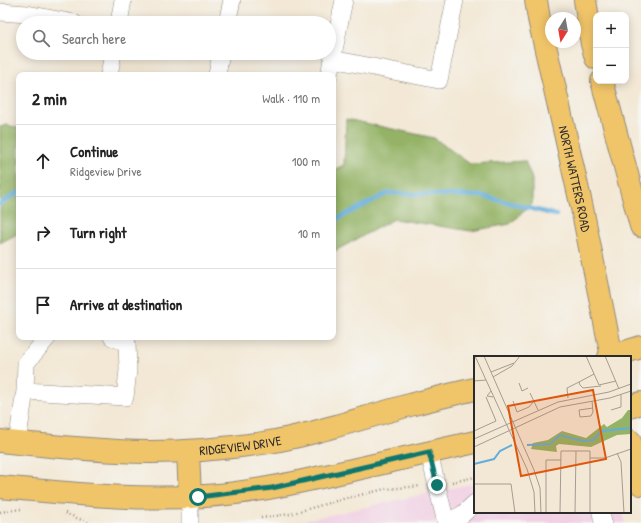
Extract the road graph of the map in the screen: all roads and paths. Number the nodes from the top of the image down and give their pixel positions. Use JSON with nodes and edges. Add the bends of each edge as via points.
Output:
{"nodes":[{"id":1,"x":123,"y":0,"type":"edge"},
{"id":2,"x":232,"y":0,"type":"edge"},
{"id":3,"x":344,"y":0,"type":"edge"},
{"id":4,"x":455,"y":0,"type":"edge"},
{"id":5,"x":536,"y":0,"type":"edge"},
{"id":6,"x":585,"y":0,"type":"edge"},
{"id":7,"x":0,"y":12,"type":"edge"},
{"id":8,"x":37,"y":16,"type":"edge"},
{"id":9,"x":120,"y":16,"type":"edge"},
{"id":10,"x":229,"y":16,"type":"edge"},
{"id":11,"x":336,"y":41,"type":"edge"},
{"id":12,"x":593,"y":48,"type":"edge"},
{"id":13,"x":112,"y":60,"type":"edge"},
{"id":14,"x":220,"y":60,"type":"edge"},
{"id":15,"x":331,"y":67,"type":"edge"},
{"id":16,"x":110,"y":72,"type":"edge"},
{"id":17,"x":218,"y":72,"type":"edge"},
{"id":18,"x":603,"y":84,"type":"edge"},
{"id":19,"x":641,"y":226,"type":"edge"},
{"id":20,"x":45,"y":340,"type":"edge"},
{"id":21,"x":120,"y":340,"type":"edge"},
{"id":22,"x":641,"y":347,"type":"edge"},
{"id":23,"x":611,"y":356,"type":"edge"},
{"id":24,"x":614,"y":356,"type":"edge"},
{"id":25,"x":474,"y":389,"type":"edge"},
{"id":26,"x":26,"y":391,"type":"junction"},
{"id":27,"x":641,"y":404,"type":"edge"},
{"id":28,"x":631,"y":407,"type":"edge"},
{"id":29,"x":8,"y":442,"type":"edge"},
{"id":30,"x":474,"y":442,"type":"edge"},
{"id":31,"x":631,"y":445,"type":"edge"},
{"id":32,"x":188,"y":451,"type":"junction"},
{"id":33,"x":429,"y":452,"type":"junction"},
{"id":34,"x":474,"y":477,"type":"edge"},
{"id":35,"x":641,"y":484,"type":"edge"},
{"id":36,"x":437,"y":485,"type":"junction"},
{"id":37,"x":0,"y":487,"type":"edge"},
{"id":38,"x":190,"y":497,"type":"junction"},
{"id":39,"x":474,"y":504,"type":"edge"},
{"id":40,"x":24,"y":509,"type":"dead end"},
{"id":41,"x":0,"y":512,"type":"edge"},
{"id":42,"x":63,"y":512,"type":"dead end"},
{"id":43,"x":601,"y":513,"type":"edge"},
{"id":44,"x":261,"y":518,"type":"dead end"},
{"id":45,"x":89,"y":523,"type":"edge"},
{"id":46,"x":190,"y":523,"type":"edge"},
{"id":47,"x":446,"y":523,"type":"edge"},
{"id":48,"x":603,"y":523,"type":"edge"}],
"edges":[{"from":1,"to":9,"type":"street"},
{"from":2,"to":10,"type":"street"},
{"from":3,"to":11,"type":"street"},
{"from":4,"to":15,"type":"street","via":[[439,80]]},
{"from":5,"to":23,"type":"main road","name":"NORTH WATTERS ROAD","via":[[582,208]]},
{"from":6,"to":12,"type":"main road"},
{"from":7,"to":8,"type":"street"},
{"from":13,"to":16,"type":"street"},
{"from":14,"to":17,"type":"street"},
{"from":18,"to":19,"type":"main road"},
{"from":20,"to":26,"type":"street","via":[[26,363]]},
{"from":21,"to":26,"type":"street","via":[[127,343],[125,397]]},
{"from":22,"to":24,"type":"main road"},
{"from":25,"to":32,"type":"main road","name":"RIDGEVIEW DRIVE","via":[[292,437]]},
{"from":26,"to":29,"type":"street"},
{"from":27,"to":28,"type":"main road"},
{"from":29,"to":32,"type":"main road","name":"RIDGEVIEW DRIVE","via":[[120,451]]},
{"from":30,"to":33,"type":"main road"},
{"from":31,"to":35,"type":"main road"},
{"from":32,"to":38,"type":"main road"},
{"from":33,"to":36,"type":"street"},
{"from":33,"to":38,"type":"main road","via":[[272,488]]},
{"from":34,"to":36,"type":"path"},
{"from":36,"to":44,"type":"path","via":[[385,489],[290,514]]},
{"from":36,"to":47,"type":"street"},
{"from":37,"to":38,"type":"main road","via":[[119,497]]},
{"from":38,"to":46,"type":"street"},
{"from":39,"to":47,"type":"street","via":[[463,514]]},
{"from":40,"to":41,"type":"path"},
{"from":42,"to":45,"type":"path"},
{"from":43,"to":48,"type":"street"}]}
